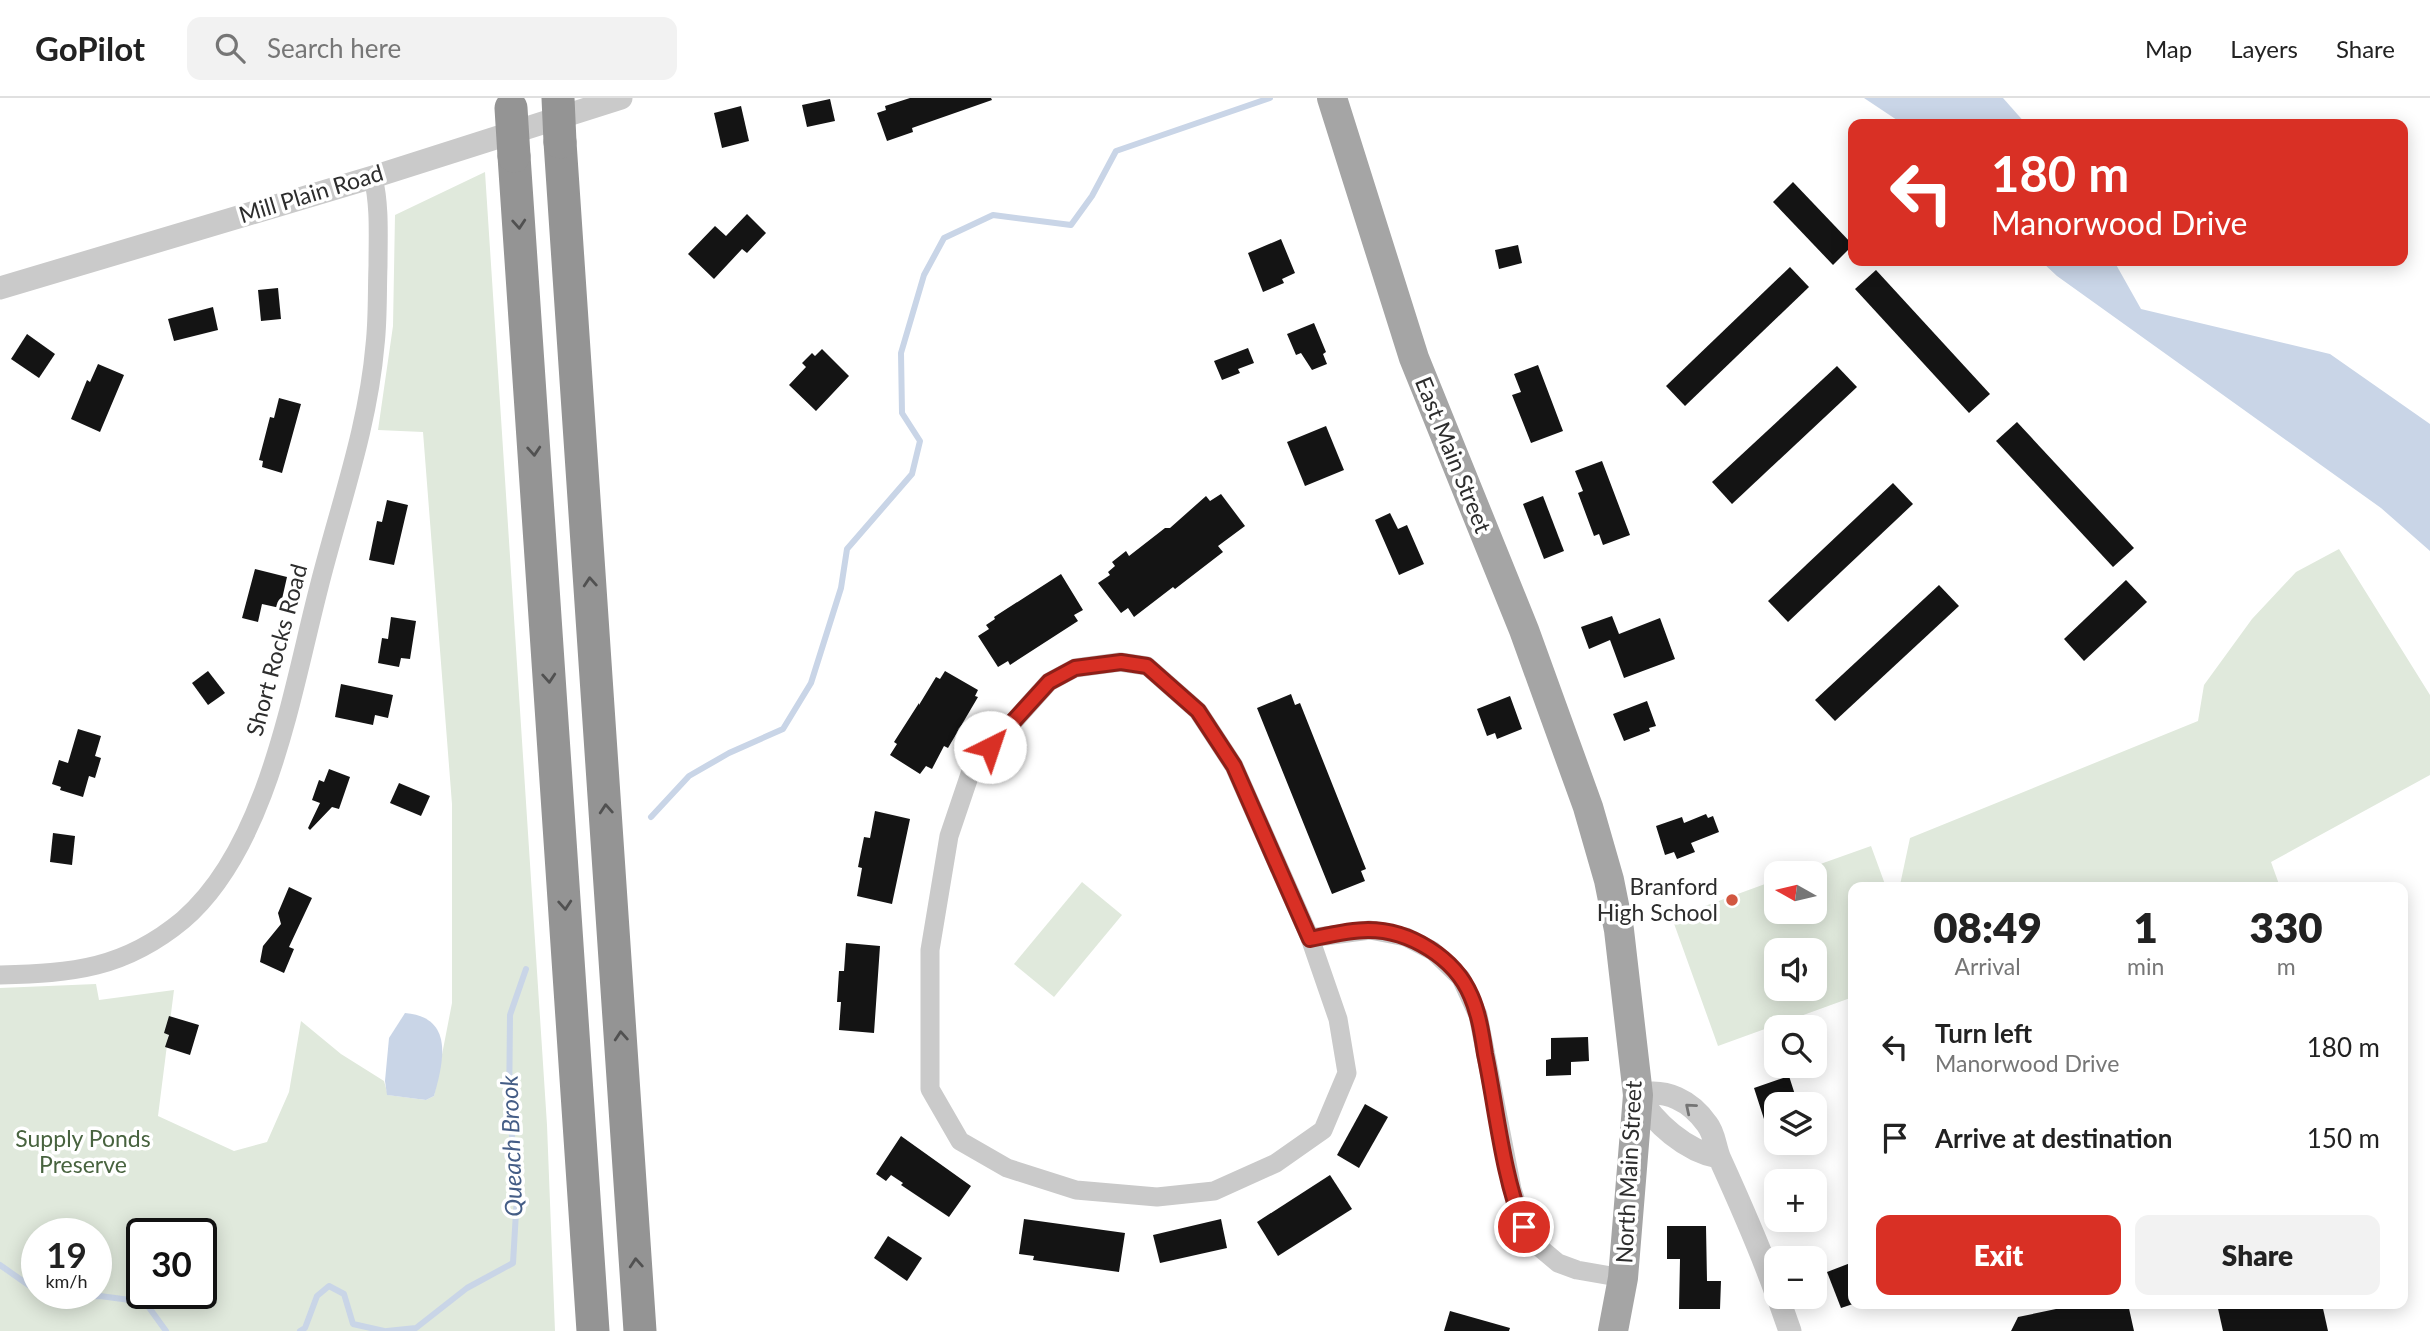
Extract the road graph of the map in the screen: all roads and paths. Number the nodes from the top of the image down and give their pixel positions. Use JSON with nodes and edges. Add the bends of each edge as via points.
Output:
{"nodes":[{"id":1,"x":558,"y":98,"type":"edge"},
{"id":2,"x":621,"y":98,"type":"edge"},
{"id":3,"x":1332,"y":98,"type":"edge"},
{"id":4,"x":511,"y":103,"type":"edge"},
{"id":5,"x":373,"y":177,"type":"junction"},
{"id":6,"x":0,"y":288,"type":"edge"},
{"id":7,"x":1588,"y":807,"type":"joint"},
{"id":8,"x":1310,"y":939,"type":"junction"},
{"id":9,"x":0,"y":975,"type":"edge"},
{"id":10,"x":1638,"y":1095,"type":"junction"},
{"id":11,"x":1718,"y":1157,"type":"junction"},
{"id":12,"x":1764,"y":1265,"type":"edge"},
{"id":13,"x":1623,"y":1278,"type":"junction"},
{"id":14,"x":1782,"y":1309,"type":"edge"},
{"id":15,"x":593,"y":1331,"type":"edge"},
{"id":16,"x":640,"y":1331,"type":"edge"},
{"id":17,"x":1612,"y":1331,"type":"edge"},
{"id":18,"x":1790,"y":1331,"type":"edge"}],
"edges":[{"from":16,"to":1,"type":"highway","one_way":true,"bridge":true},
{"from":2,"to":5,"type":"street","name":"Mill Plain Road"},
{"from":3,"to":7,"type":"main road","name":"East Main Street","via":[[1414,358],[1524,630]]},
{"from":4,"to":15,"type":"highway","one_way":true,"bridge":true},
{"from":5,"to":6,"type":"street","name":"Mill Plain Road"},
{"from":5,"to":9,"type":"street","name":"Short Rocks Road","via":[[378,200],[377,309],[365,414],[287,715],[249,825],[217,882],[197,905],[140,947],[118,959],[73,972]]},
{"from":7,"to":10,"type":"main road","name":"North Main Street","via":[[1619,930]]},
{"from":8,"to":8,"type":"street","via":[[1234,766],[1198,711],[1147,666],[1121,662],[1075,668],[1049,682],[972,768],[949,836],[930,950],[930,1089],[960,1140],[1007,1168],[1076,1190],[1157,1197],[1214,1191],[1276,1163],[1323,1130],[1347,1073],[1338,1019]]},
{"from":8,"to":13,"type":"street","via":[[1353,931],[1387,932],[1433,951],[1461,978],[1478,1015],[1512,1189],[1524,1227],[1544,1255],[1558,1263]]},
{"from":10,"to":11,"type":"street","via":[[1655,1120],[1693,1148]]},
{"from":11,"to":10,"type":"street","one_way":true,"via":[[1708,1124],[1689,1106],[1672,1095]]},
{"from":10,"to":13,"type":"main road","name":"North Main Street"},
{"from":11,"to":12,"type":"street"},
{"from":13,"to":17,"type":"main road","name":"North Main Street"},
{"from":14,"to":18,"type":"street"}]}
